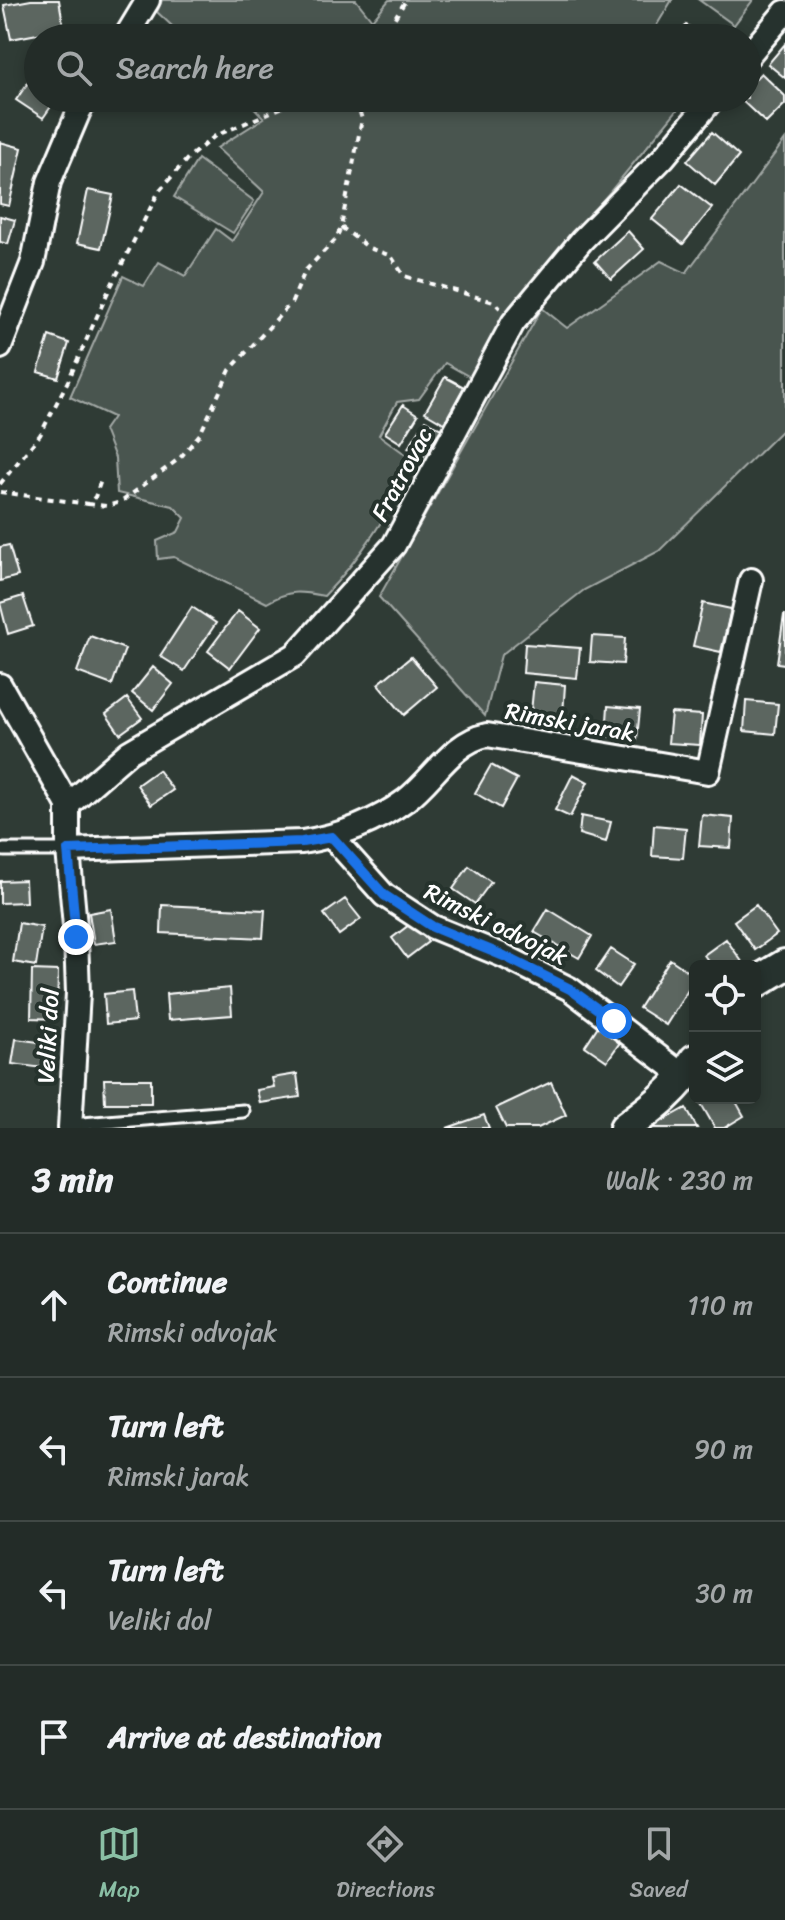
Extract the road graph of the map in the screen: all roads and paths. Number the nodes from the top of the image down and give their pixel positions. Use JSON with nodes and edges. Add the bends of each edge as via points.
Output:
{"nodes":[{"id":1,"x":148,"y":0,"type":"edge"},
{"id":2,"x":406,"y":0,"type":"edge"},
{"id":3,"x":785,"y":12,"type":"edge"},
{"id":4,"x":133,"y":24,"type":"edge"},
{"id":5,"x":391,"y":24,"type":"edge"},
{"id":6,"x":761,"y":40,"type":"edge"},
{"id":7,"x":79,"y":112,"type":"edge"},
{"id":8,"x":271,"y":112,"type":"edge"},
{"id":9,"x":360,"y":112,"type":"edge"},
{"id":10,"x":701,"y":112,"type":"edge"},
{"id":11,"x":341,"y":227,"type":"junction"},
{"id":12,"x":513,"y":323,"type":"junction"},
{"id":13,"x":0,"y":347,"type":"edge"},
{"id":14,"x":101,"y":480,"type":"dead end"},
{"id":15,"x":0,"y":484,"type":"edge"},
{"id":16,"x":0,"y":492,"type":"edge"},
{"id":17,"x":88,"y":504,"type":"junction"},
{"id":18,"x":751,"y":580,"type":"dead end"},
{"id":19,"x":0,"y":685,"type":"edge"},
{"id":20,"x":68,"y":805,"type":"junction"},
{"id":21,"x":332,"y":837,"type":"junction"},
{"id":22,"x":4,"y":850,"type":"dead end"},
{"id":23,"x":68,"y":850,"type":"junction"},
{"id":24,"x":785,"y":965,"type":"edge"},
{"id":25,"x":761,"y":979,"type":"edge"},
{"id":26,"x":689,"y":1067,"type":"edge"},
{"id":27,"x":689,"y":1069,"type":"edge"},
{"id":28,"x":243,"y":1111,"type":"dead end"},
{"id":29,"x":70,"y":1126,"type":"edge"},
{"id":30,"x":625,"y":1128,"type":"edge"}],
"edges":[{"from":1,"to":4,"type":"street"},
{"from":2,"to":5,"type":"path"},
{"from":3,"to":6,"type":"street"},
{"from":7,"to":13,"type":"street","via":[[49,182],[33,262]]},
{"from":8,"to":15,"type":"path","via":[[215,136],[159,191],[40,435]]},
{"from":9,"to":11,"type":"path"},
{"from":10,"to":12,"type":"street","name":"Fratrovac"},
{"from":11,"to":12,"type":"path","via":[[369,248],[391,256],[404,276],[494,302]]},
{"from":11,"to":17,"type":"path","via":[[305,271],[292,302],[230,370],[200,434],[180,458],[121,502]]},
{"from":12,"to":20,"type":"street","name":"Fratrovac","via":[[394,545],[295,655],[129,752]]},
{"from":14,"to":17,"type":"path"},
{"from":16,"to":17,"type":"path"},
{"from":18,"to":21,"type":"street","name":"Rimski jarak","via":[[708,772],[487,735],[471,738],[406,800]]},
{"from":19,"to":20,"type":"street","name":"Veliki dol"},
{"from":20,"to":23,"type":"street","name":"Veliki dol"},
{"from":21,"to":23,"type":"street","name":"Rimski jarak"},
{"from":21,"to":26,"type":"street","name":"Rimski odvojak","via":[[384,895],[433,927],[570,989]]},
{"from":22,"to":23,"type":"lane"},
{"from":23,"to":29,"type":"street","name":"Veliki dol","via":[[78,993]]},
{"from":24,"to":25,"type":"street"},
{"from":27,"to":30,"type":"street","via":[[658,1104]]},
{"from":28,"to":29,"type":"lane"}]}
